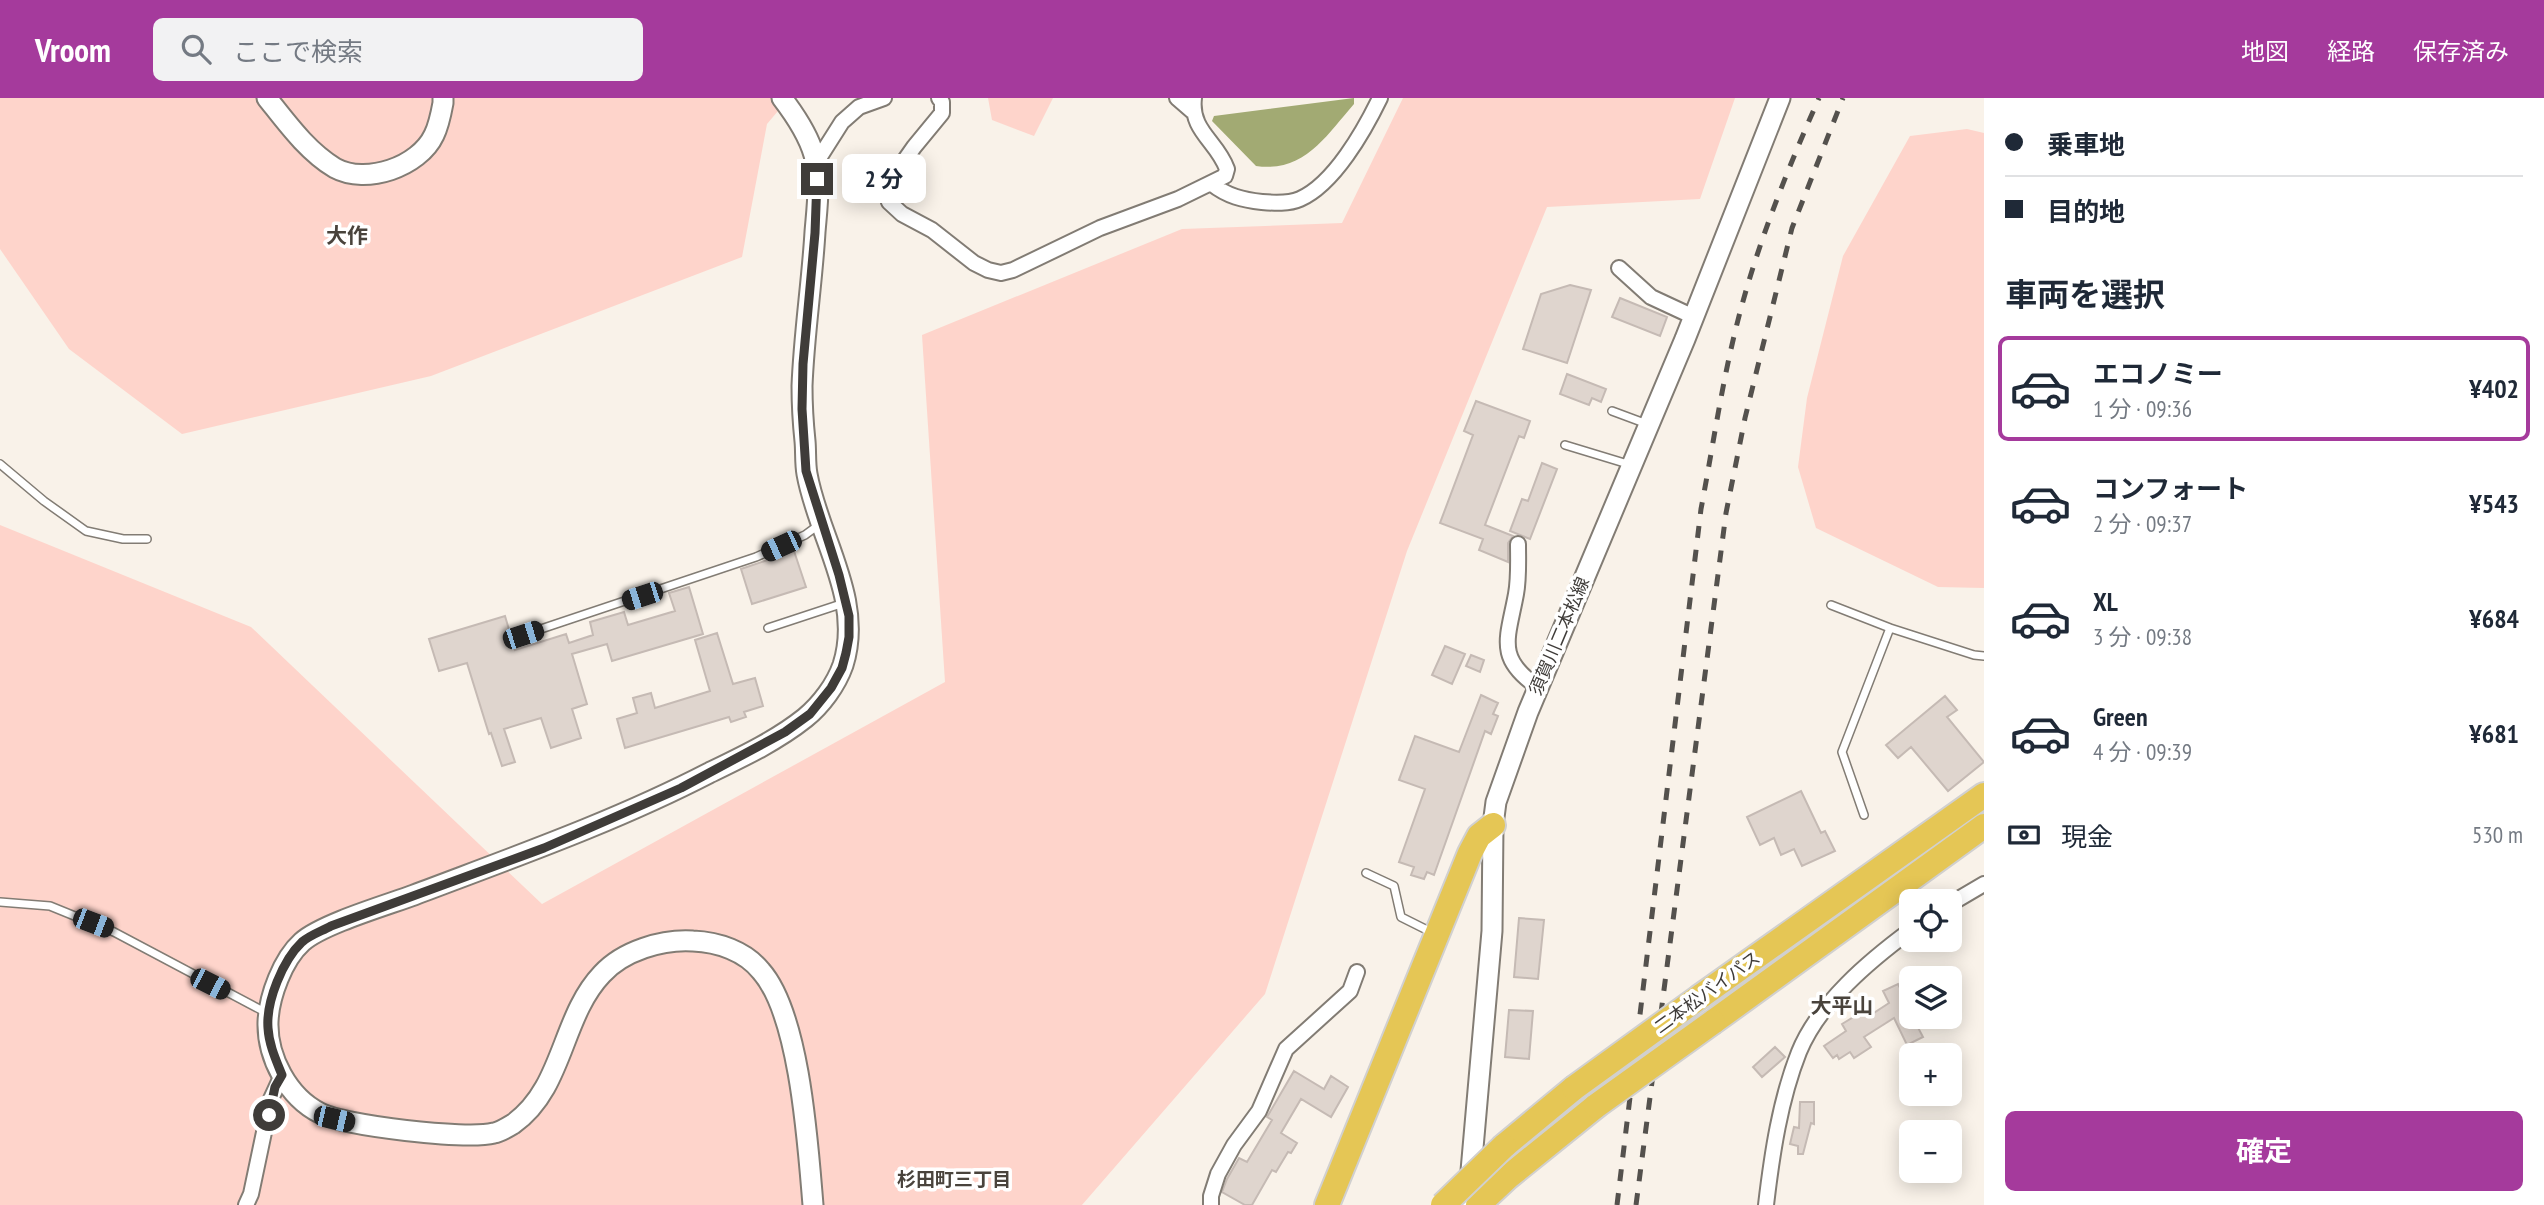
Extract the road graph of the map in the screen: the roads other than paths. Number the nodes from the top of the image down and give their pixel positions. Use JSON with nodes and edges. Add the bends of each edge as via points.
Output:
{"nodes":[{"id":1,"x":267,"y":98,"type":"edge"},
{"id":2,"x":443,"y":98,"type":"edge"},
{"id":3,"x":782,"y":98,"type":"edge"},
{"id":4,"x":884,"y":98,"type":"edge"},
{"id":5,"x":939,"y":98,"type":"edge"},
{"id":6,"x":1177,"y":98,"type":"edge"},
{"id":7,"x":1380,"y":98,"type":"edge"},
{"id":8,"x":1780,"y":98,"type":"edge"},
{"id":9,"x":1193,"y":104,"type":"edge"},
{"id":10,"x":816,"y":163,"type":"junction"},
{"id":11,"x":1212,"y":184,"type":"junction"},
{"id":12,"x":1619,"y":268,"type":"dead end"},
{"id":13,"x":1694,"y":317,"type":"junction"},
{"id":14,"x":1612,"y":411,"type":"dead end"},
{"id":15,"x":1648,"y":424,"type":"junction"},
{"id":16,"x":1565,"y":445,"type":"dead end"},
{"id":17,"x":0,"y":464,"type":"edge"},
{"id":18,"x":1631,"y":465,"type":"junction"},
{"id":19,"x":822,"y":523,"type":"junction"},
{"id":20,"x":147,"y":539,"type":"dead end"},
{"id":21,"x":1518,"y":544,"type":"dead end"},
{"id":22,"x":845,"y":603,"type":"junction"},
{"id":23,"x":1831,"y":605,"type":"dead end"},
{"id":24,"x":768,"y":628,"type":"dead end"},
{"id":25,"x":1889,"y":628,"type":"junction"},
{"id":26,"x":523,"y":635,"type":"dead end"},
{"id":27,"x":1984,"y":656,"type":"edge"},
{"id":28,"x":1538,"y":687,"type":"junction"},
{"id":29,"x":1984,"y":795,"type":"edge"},
{"id":30,"x":1864,"y":815,"type":"dead end"},
{"id":31,"x":1493,"y":825,"type":"junction"},
{"id":32,"x":1984,"y":826,"type":"edge"},
{"id":33,"x":1366,"y":873,"type":"dead end"},
{"id":34,"x":1984,"y":884,"type":"edge"},
{"id":35,"x":1962,"y":897,"type":"edge"},
{"id":36,"x":0,"y":902,"type":"edge"},
{"id":37,"x":1436,"y":935,"type":"junction"},
{"id":38,"x":1899,"y":940,"type":"edge"},
{"id":39,"x":1357,"y":972,"type":"dead end"},
{"id":40,"x":269,"y":1014,"type":"junction"},
{"id":41,"x":282,"y":1075,"type":"junction"},
{"id":42,"x":246,"y":1205,"type":"edge"},
{"id":43,"x":813,"y":1205,"type":"edge"},
{"id":44,"x":1211,"y":1205,"type":"edge"},
{"id":45,"x":1327,"y":1205,"type":"edge"},
{"id":46,"x":1443,"y":1205,"type":"edge"},
{"id":47,"x":1468,"y":1205,"type":"edge"},
{"id":48,"x":1478,"y":1205,"type":"edge"},
{"id":49,"x":1766,"y":1205,"type":"edge"}],
"edges":[{"from":1,"to":2,"type":"street","via":[[300,140],[334,167],[352,174],[372,174],[418,154],[433,137]]},
{"from":3,"to":10,"type":"street","via":[[805,132]]},
{"from":4,"to":10,"type":"street","via":[[859,107],[842,122]]},
{"from":5,"to":11,"type":"street","via":[[942,113],[888,184],[886,193],[902,214],[988,270],[1013,270],[1100,228]]},
{"from":6,"to":9,"type":"street"},
{"from":7,"to":11,"type":"street","via":[[1333,173],[1298,200],[1247,200],[1223,193]]},
{"from":8,"to":13,"type":"street","name":"須賀川二本松線"},
{"from":9,"to":11,"type":"street","via":[[1198,126],[1227,169],[1225,176]]},
{"from":10,"to":19,"type":"street","via":[[818,195],[802,409],[806,471]]},
{"from":12,"to":13,"type":"street","via":[[1651,297]]},
{"from":13,"to":15,"type":"street","name":"須賀川二本松線"},
{"from":14,"to":15,"type":"lane"},
{"from":15,"to":18,"type":"street","name":"須賀川二本松線"},
{"from":16,"to":18,"type":"lane"},
{"from":17,"to":20,"type":"lane","via":[[86,531]]},
{"from":18,"to":28,"type":"street","name":"須賀川二本松線"},
{"from":19,"to":22,"type":"street"},
{"from":19,"to":26,"type":"lane","via":[[756,557]]},
{"from":21,"to":28,"type":"street","via":[[1517,591],[1508,648],[1520,675]]},
{"from":22,"to":24,"type":"lane"},
{"from":22,"to":40,"type":"street","via":[[849,637],[842,668],[810,714],[785,732],[681,788],[544,848],[309,937],[285,967]]},
{"from":23,"to":25,"type":"lane"},
{"from":25,"to":27,"type":"lane"},
{"from":25,"to":30,"type":"lane","via":[[1842,752]]},
{"from":28,"to":31,"type":"street","name":"須賀川二本松線","via":[[1502,781]]},
{"from":29,"to":46,"type":"highway","name":"二本松バイパス","bridge":true,"via":[[1573,1088]]},
{"from":31,"to":37,"type":"highway","via":[[1479,836],[1470,853]]},
{"from":31,"to":47,"type":"street","name":"須賀川二本松線","via":[[1492,931]]},
{"from":32,"to":48,"type":"highway","name":"二本松バイパス","bridge":true,"via":[[1596,1106]]},
{"from":33,"to":37,"type":"lane","via":[[1394,886],[1401,918]]},
{"from":34,"to":35,"type":"street"},
{"from":36,"to":40,"type":"lane","via":[[50,906],[114,932]]},
{"from":37,"to":45,"type":"highway"},
{"from":38,"to":49,"type":"street","via":[[1838,994],[1799,1051],[1784,1101]]},
{"from":39,"to":44,"type":"street","via":[[1350,991],[1286,1049],[1259,1111],[1218,1174]]},
{"from":40,"to":41,"type":"street","via":[[272,1051]]},
{"from":41,"to":42,"type":"street","via":[[271,1099]]},
{"from":41,"to":43,"type":"street","via":[[298,1098],[334,1119],[433,1133],[498,1132],[518,1120],[539,1097],[578,1008],[608,967],[640,950],[674,940],[722,945],[761,970],[782,1012],[798,1073]]}]}
